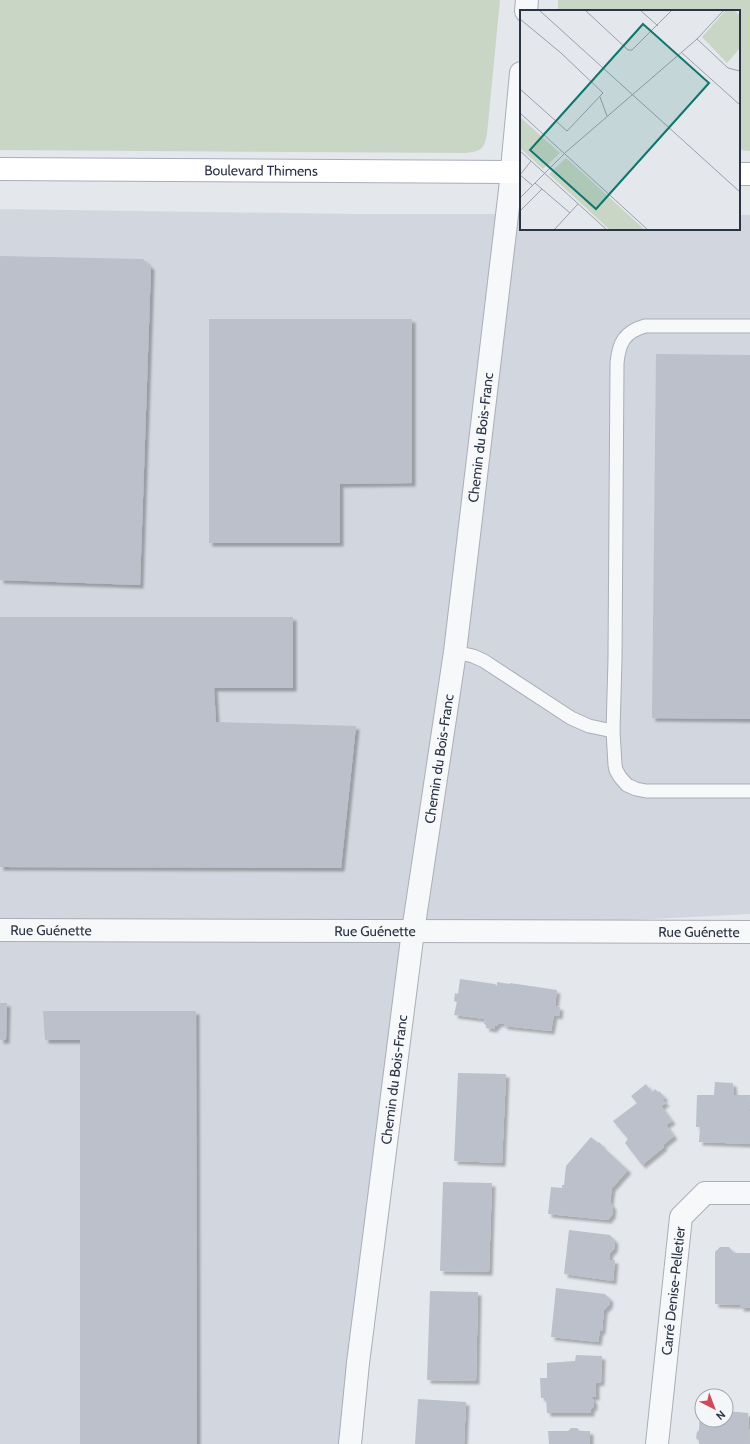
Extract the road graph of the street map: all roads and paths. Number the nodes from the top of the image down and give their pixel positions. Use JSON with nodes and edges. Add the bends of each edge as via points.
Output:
{"nodes":[{"id":1,"x":527,"y":0,"type":"edge"},
{"id":2,"x":526,"y":10,"type":"edge"},
{"id":3,"x":520,"y":98,"type":"edge"},
{"id":4,"x":0,"y":169,"type":"edge"},
{"id":5,"x":517,"y":172,"type":"edge"},
{"id":6,"x":750,"y":326,"type":"edge"},
{"id":7,"x":455,"y":652,"type":"junction"},
{"id":8,"x":613,"y":731,"type":"junction"},
{"id":9,"x":750,"y":791,"type":"edge"},
{"id":10,"x":0,"y":930,"type":"edge"},
{"id":11,"x":413,"y":930,"type":"junction"},
{"id":12,"x":750,"y":932,"type":"edge"},
{"id":13,"x":750,"y":1193,"type":"edge"},
{"id":14,"x":350,"y":1444,"type":"edge"},
{"id":15,"x":657,"y":1444,"type":"edge"}],
"edges":[{"from":1,"to":2,"type":"street"},
{"from":3,"to":5,"type":"street","name":"Chemin du Bois-Franc"},
{"from":4,"to":5,"type":"street","name":"Boulevard Thimens"},
{"from":5,"to":7,"type":"street","name":"Chemin du Bois-Franc"},
{"from":6,"to":8,"type":"lane","via":[[645,326],[629,334],[618,350]]},
{"from":7,"to":8,"type":"lane","via":[[484,661],[571,718],[589,726]]},
{"from":7,"to":11,"type":"street","name":"Chemin du Bois-Franc"},
{"from":8,"to":9,"type":"lane","via":[[616,770],[620,778],[636,790]]},
{"from":10,"to":11,"type":"street","name":"Rue Guénette"},
{"from":11,"to":12,"type":"street","name":"Rue Guénette"},
{"from":11,"to":14,"type":"street","name":"Chemin du Bois-Franc"},
{"from":13,"to":15,"type":"street","name":"Carré Denise-Pelletier","via":[[705,1192],[681,1217]]}]}
